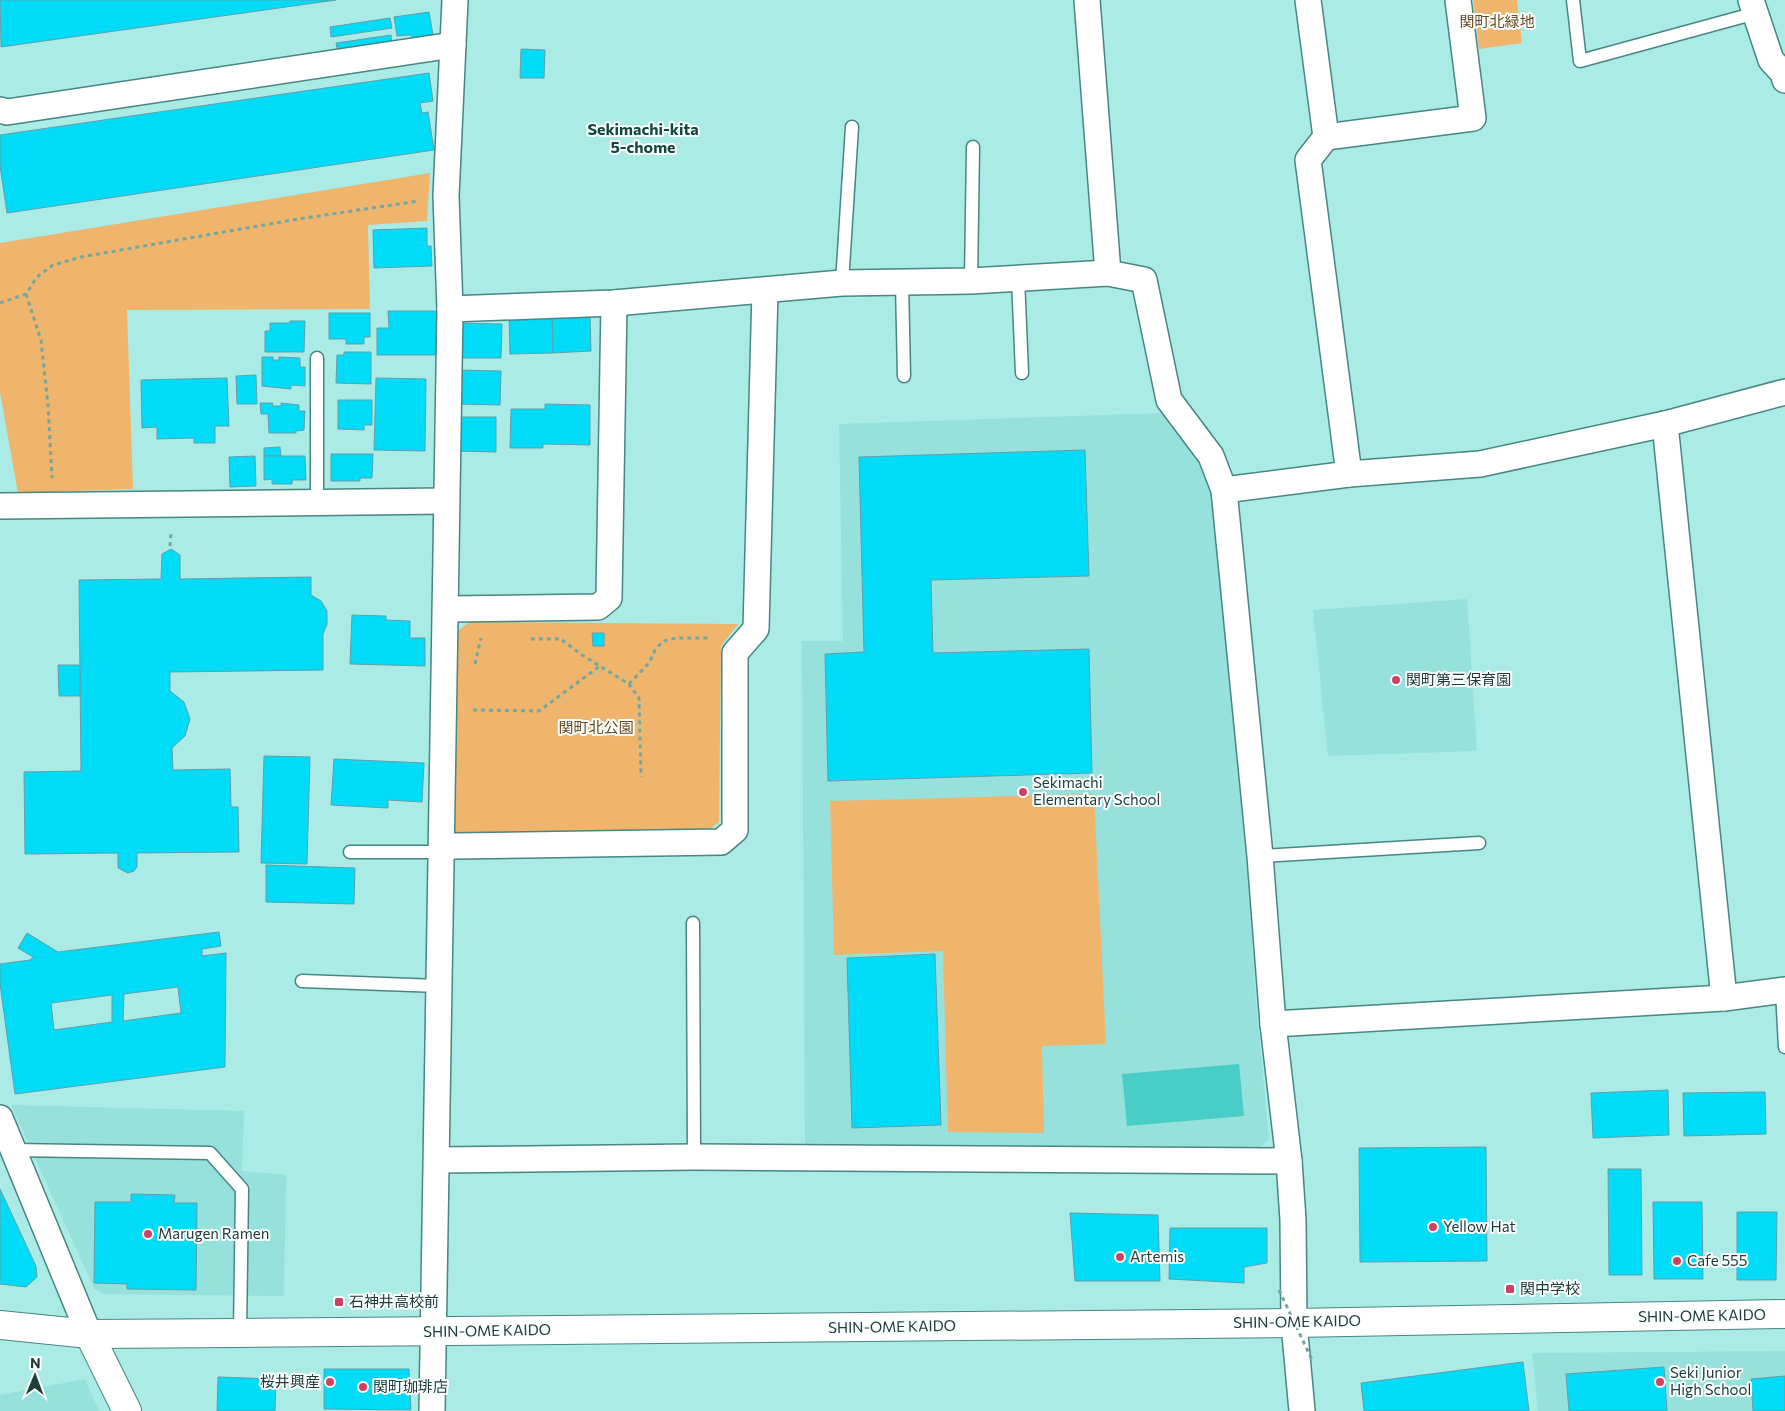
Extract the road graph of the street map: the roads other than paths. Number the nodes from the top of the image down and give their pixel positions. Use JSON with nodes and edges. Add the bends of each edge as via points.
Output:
{"nodes":[{"id":1,"x":456,"y":0,"type":"edge"},
{"id":2,"x":1087,"y":0,"type":"edge"},
{"id":3,"x":1308,"y":0,"type":"edge"},
{"id":4,"x":1458,"y":0,"type":"edge"},
{"id":5,"x":1573,"y":0,"type":"edge"},
{"id":6,"x":1753,"y":7,"type":"edge"},
{"id":7,"x":453,"y":45,"type":"junction"},
{"id":8,"x":1784,"y":75,"type":"edge"},
{"id":9,"x":0,"y":110,"type":"edge"},
{"id":10,"x":852,"y":126,"type":"dead end"},
{"id":11,"x":1326,"y":137,"type":"junction"},
{"id":12,"x":973,"y":146,"type":"dead end"},
{"id":13,"x":1108,"y":273,"type":"junction"},
{"id":14,"x":1018,"y":278,"type":"junction"},
{"id":15,"x":971,"y":281,"type":"junction"},
{"id":16,"x":842,"y":283,"type":"junction"},
{"id":17,"x":902,"y":283,"type":"junction"},
{"id":18,"x":765,"y":291,"type":"junction"},
{"id":19,"x":614,"y":303,"type":"junction"},
{"id":20,"x":450,"y":309,"type":"junction"},
{"id":21,"x":317,"y":358,"type":"dead end"},
{"id":22,"x":1022,"y":373,"type":"dead end"},
{"id":23,"x":904,"y":376,"type":"dead end"},
{"id":24,"x":1785,"y":392,"type":"edge"},
{"id":25,"x":1666,"y":424,"type":"junction"},
{"id":26,"x":1349,"y":474,"type":"junction"},
{"id":27,"x":1224,"y":490,"type":"junction"},
{"id":28,"x":317,"y":501,"type":"junction"},
{"id":29,"x":446,"y":501,"type":"junction"},
{"id":30,"x":0,"y":506,"type":"edge"},
{"id":31,"x":446,"y":609,"type":"junction"},
{"id":32,"x":1479,"y":843,"type":"dead end"},
{"id":33,"x":441,"y":850,"type":"junction"},
{"id":34,"x":350,"y":852,"type":"dead end"},
{"id":35,"x":1260,"y":856,"type":"junction"},
{"id":36,"x":692,"y":923,"type":"dead end"},
{"id":37,"x":302,"y":981,"type":"dead end"},
{"id":38,"x":439,"y":986,"type":"junction"},
{"id":39,"x":1784,"y":991,"type":"edge"},
{"id":40,"x":1724,"y":998,"type":"junction"},
{"id":41,"x":1273,"y":1024,"type":"junction"},
{"id":42,"x":1785,"y":1047,"type":"edge"},
{"id":43,"x":0,"y":1118,"type":"edge"},
{"id":44,"x":13,"y":1150,"type":"junction"},
{"id":45,"x":694,"y":1157,"type":"junction"},
{"id":46,"x":437,"y":1160,"type":"junction"},
{"id":47,"x":1289,"y":1161,"type":"junction"},
{"id":48,"x":1785,"y":1314,"type":"edge"},
{"id":49,"x":1294,"y":1323,"type":"junction"},
{"id":50,"x":0,"y":1325,"type":"edge"},
{"id":51,"x":433,"y":1332,"type":"junction"},
{"id":52,"x":240,"y":1333,"type":"junction"},
{"id":53,"x":89,"y":1334,"type":"junction"},
{"id":54,"x":127,"y":1411,"type":"edge"},
{"id":55,"x":432,"y":1411,"type":"edge"},
{"id":56,"x":1302,"y":1411,"type":"edge"}],
"edges":[{"from":1,"to":7,"type":"street"},
{"from":2,"to":13,"type":"street"},
{"from":3,"to":11,"type":"street"},
{"from":4,"to":11,"type":"street","via":[[1473,118]]},
{"from":5,"to":6,"type":"lane","via":[[1580,61]]},
{"from":6,"to":8,"type":"street","via":[[1771,60]]},
{"from":7,"to":9,"type":"street","via":[[17,111]]},
{"from":7,"to":20,"type":"street","via":[[446,196]]},
{"from":10,"to":16,"type":"lane"},
{"from":11,"to":26,"type":"street","via":[[1308,160]]},
{"from":12,"to":15,"type":"lane"},
{"from":13,"to":14,"type":"street"},
{"from":13,"to":27,"type":"street","via":[[1144,280],[1168,400],[1211,456]]},
{"from":14,"to":15,"type":"street"},
{"from":14,"to":22,"type":"lane"},
{"from":15,"to":17,"type":"street"},
{"from":16,"to":17,"type":"street"},
{"from":16,"to":18,"type":"street"},
{"from":17,"to":23,"type":"lane"},
{"from":18,"to":19,"type":"street"},
{"from":18,"to":33,"type":"street","via":[[756,630],[736,653],[735,830],[721,842],[453,846]]},
{"from":19,"to":20,"type":"street"},
{"from":19,"to":31,"type":"street","via":[[609,598],[598,607]]},
{"from":20,"to":29,"type":"street"},
{"from":21,"to":28,"type":"lane"},
{"from":24,"to":25,"type":"street"},
{"from":25,"to":26,"type":"street","via":[[1480,464]]},
{"from":25,"to":40,"type":"street"},
{"from":26,"to":27,"type":"street"},
{"from":27,"to":35,"type":"street"},
{"from":28,"to":29,"type":"street"},
{"from":28,"to":30,"type":"street"},
{"from":29,"to":31,"type":"street"},
{"from":31,"to":33,"type":"street"},
{"from":32,"to":35,"type":"lane"},
{"from":33,"to":34,"type":"lane"},
{"from":33,"to":38,"type":"street"},
{"from":35,"to":41,"type":"street"},
{"from":36,"to":45,"type":"lane"},
{"from":37,"to":38,"type":"lane"},
{"from":38,"to":46,"type":"street"},
{"from":39,"to":40,"type":"street"},
{"from":39,"to":42,"type":"lane"},
{"from":40,"to":41,"type":"street"},
{"from":41,"to":47,"type":"street"},
{"from":43,"to":44,"type":"street"},
{"from":44,"to":52,"type":"lane","via":[[210,1152],[242,1189]]},
{"from":44,"to":53,"type":"street"},
{"from":45,"to":46,"type":"street"},
{"from":45,"to":47,"type":"street"},
{"from":46,"to":51,"type":"street"},
{"from":47,"to":49,"type":"street"},
{"from":48,"to":49,"type":"main road","name":"SHIN-OME KAIDO"},
{"from":49,"to":51,"type":"main road","name":"SHIN-OME KAIDO"},
{"from":49,"to":56,"type":"street"},
{"from":50,"to":53,"type":"main road","name":"SHIN-OME KAIDO"},
{"from":51,"to":52,"type":"main road","name":"SHIN-OME KAIDO"},
{"from":51,"to":55,"type":"street"},
{"from":52,"to":53,"type":"main road","name":"SHIN-OME KAIDO"},
{"from":53,"to":54,"type":"main road"}]}
